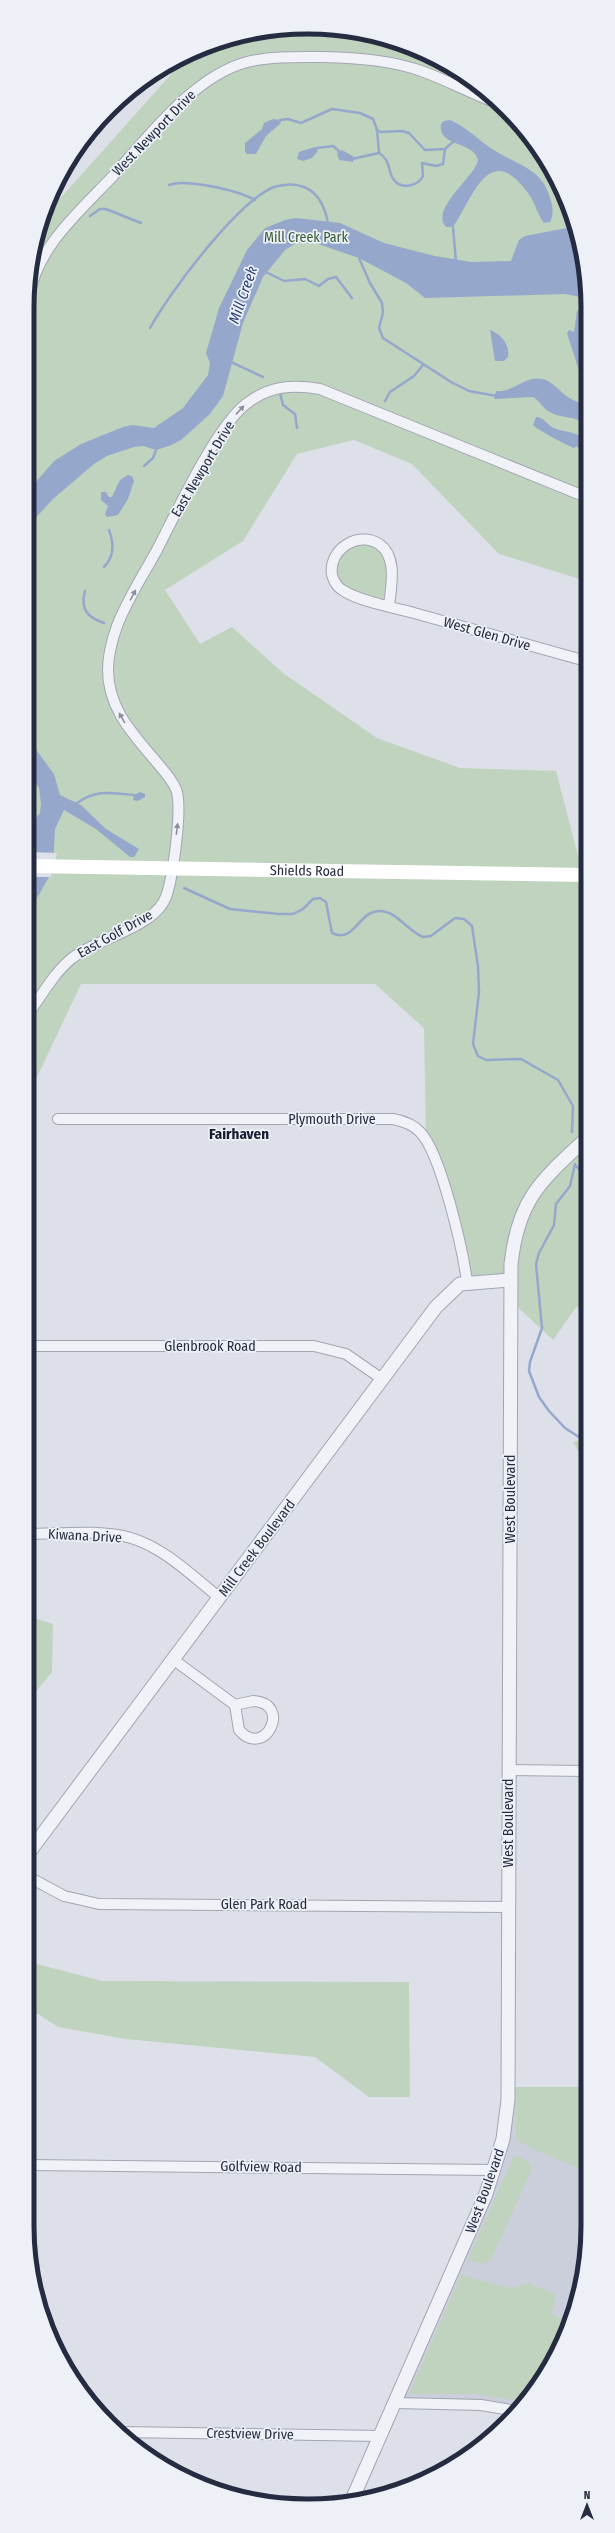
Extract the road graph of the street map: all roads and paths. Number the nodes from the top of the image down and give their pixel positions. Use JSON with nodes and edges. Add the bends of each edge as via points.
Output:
{"nodes":[{"id":1,"x":480,"y":96,"type":"edge"},
{"id":2,"x":36,"y":273,"type":"edge"},
{"id":3,"x":581,"y":496,"type":"edge"},
{"id":4,"x":389,"y":606,"type":"junction"},
{"id":5,"x":581,"y":660,"type":"edge"},
{"id":6,"x":34,"y":866,"type":"edge"},
{"id":7,"x":172,"y":867,"type":"junction"},
{"id":8,"x":581,"y":875,"type":"edge"},
{"id":9,"x":34,"y":1005,"type":"edge"},
{"id":10,"x":58,"y":1119,"type":"dead end"},
{"id":11,"x":581,"y":1144,"type":"edge"},
{"id":12,"x":510,"y":1280,"type":"junction"},
{"id":13,"x":468,"y":1282,"type":"junction"},
{"id":14,"x":34,"y":1346,"type":"edge"},
{"id":15,"x":382,"y":1379,"type":"junction"},
{"id":16,"x":34,"y":1534,"type":"edge"},
{"id":17,"x":220,"y":1598,"type":"junction"},
{"id":18,"x":174,"y":1660,"type":"junction"},
{"id":19,"x":235,"y":1705,"type":"dead end"},
{"id":20,"x":509,"y":1770,"type":"junction"},
{"id":21,"x":581,"y":1771,"type":"edge"},
{"id":22,"x":34,"y":1846,"type":"edge"},
{"id":23,"x":34,"y":1880,"type":"edge"},
{"id":24,"x":508,"y":1907,"type":"junction"},
{"id":25,"x":34,"y":2165,"type":"edge"},
{"id":26,"x":495,"y":2170,"type":"junction"},
{"id":27,"x":396,"y":2403,"type":"junction"},
{"id":28,"x":510,"y":2410,"type":"edge"},
{"id":29,"x":128,"y":2432,"type":"edge"},
{"id":30,"x":380,"y":2436,"type":"junction"},
{"id":31,"x":355,"y":2495,"type":"edge"}],
"edges":[{"from":1,"to":2,"type":"street","name":"West Newport Drive","via":[[423,72],[369,60],[338,57],[267,59],[230,68],[210,80],[179,105],[57,236]]},
{"from":7,"to":3,"type":"street","name":"East Newport Drive","one_way":true,"via":[[179,812],[176,788],[129,729],[115,706],[108,680],[109,659],[122,614],[216,443],[244,406],[266,392],[278,388],[301,385],[320,389]]},
{"from":4,"to":4,"type":"street","name":"West Glen Drive","via":[[339,588],[334,581],[332,567],[334,558],[345,545],[358,540],[370,540],[377,542],[388,552],[391,565]]},
{"from":4,"to":5,"type":"street","name":"West Glen Drive"},
{"from":6,"to":7,"type":"main road","name":"Shields Road"},
{"from":7,"to":8,"type":"main road","name":"Shields Road"},
{"from":7,"to":9,"type":"street","name":"East Golf Drive","via":[[164,904],[153,914],[72,958],[60,968]]},
{"from":10,"to":13,"type":"street","name":"Plymouth Drive","via":[[403,1121],[420,1131],[426,1138],[437,1164]]},
{"from":11,"to":12,"type":"street","name":"West Boulevard","via":[[542,1180],[524,1207],[514,1240]]},
{"from":12,"to":13,"type":"street","name":"Mill Creek Boulevard"},
{"from":12,"to":20,"type":"street","name":"West Boulevard"},
{"from":13,"to":15,"type":"street","name":"Mill Creek Boulevard","via":[[460,1284],[436,1307]]},
{"from":14,"to":15,"type":"street","name":"Glenbrook Road","via":[[314,1346],[346,1354]]},
{"from":15,"to":17,"type":"street","name":"Mill Creek Boulevard"},
{"from":16,"to":17,"type":"street","name":"Kiwana Drive","via":[[97,1534],[132,1538],[162,1553]]},
{"from":17,"to":18,"type":"street","name":"Mill Creek Boulevard"},
{"from":18,"to":19,"type":"street"},
{"from":18,"to":22,"type":"street","name":"Mill Creek Boulevard"},
{"from":20,"to":21,"type":"street"},
{"from":20,"to":24,"type":"street","name":"West Boulevard"},
{"from":23,"to":24,"type":"street","name":"Glen Park Road","via":[[64,1896],[98,1904]]},
{"from":24,"to":26,"type":"street","name":"West Boulevard","via":[[508,2100],[503,2139]]},
{"from":25,"to":26,"type":"street","name":"Golfview Road"},
{"from":26,"to":27,"type":"street","name":"West Boulevard"},
{"from":27,"to":28,"type":"street","via":[[480,2405]]},
{"from":27,"to":30,"type":"street","name":"West Boulevard"},
{"from":29,"to":30,"type":"street","name":"Crestview Drive"},
{"from":30,"to":31,"type":"street","name":"West Boulevard"}]}
